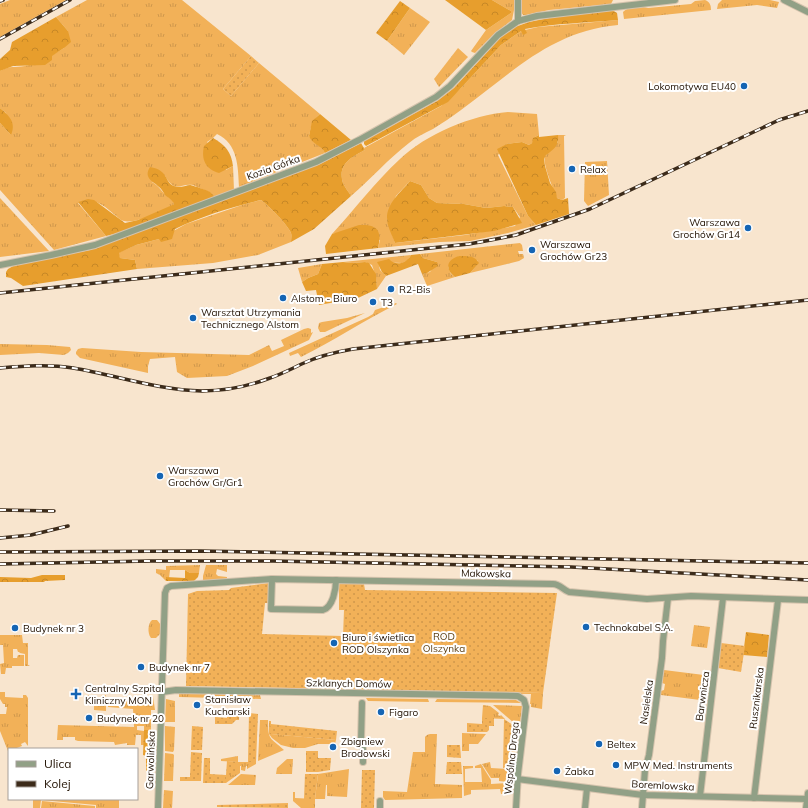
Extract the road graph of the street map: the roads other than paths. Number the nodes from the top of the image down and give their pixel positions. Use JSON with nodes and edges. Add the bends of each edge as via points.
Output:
{"nodes":[{"id":1,"x":518,"y":0,"type":"edge"},
{"id":2,"x":675,"y":0,"type":"edge"},
{"id":3,"x":784,"y":0,"type":"edge"},
{"id":4,"x":808,"y":12,"type":"edge"},
{"id":5,"x":518,"y":21,"type":"junction"},
{"id":6,"x":0,"y":265,"type":"edge"},
{"id":7,"x":272,"y":579,"type":"junction"},
{"id":8,"x":336,"y":580,"type":"junction"},
{"id":9,"x":165,"y":593,"type":"joint"},
{"id":10,"x":668,"y":598,"type":"junction"},
{"id":11,"x":723,"y":598,"type":"junction"},
{"id":12,"x":778,"y":600,"type":"junction"},
{"id":13,"x":808,"y":600,"type":"edge"},
{"id":14,"x":162,"y":692,"type":"junction"},
{"id":15,"x":362,"y":703,"type":"dead end"},
{"id":16,"x":526,"y":711,"type":"joint"},
{"id":17,"x":363,"y":762,"type":"dead end"},
{"id":18,"x":517,"y":779,"type":"junction"},
{"id":19,"x":587,"y":788,"type":"junction"},
{"id":20,"x":808,"y":793,"type":"edge"},
{"id":21,"x":643,"y":795,"type":"junction"},
{"id":22,"x":700,"y":796,"type":"junction"},
{"id":23,"x":754,"y":798,"type":"junction"},
{"id":24,"x":808,"y":800,"type":"edge"},
{"id":25,"x":380,"y":801,"type":"dead end"},
{"id":26,"x":158,"y":808,"type":"edge"},
{"id":27,"x":380,"y":808,"type":"edge"},
{"id":28,"x":516,"y":808,"type":"edge"},
{"id":29,"x":585,"y":808,"type":"edge"},
{"id":30,"x":642,"y":808,"type":"edge"},
{"id":31,"x":806,"y":808,"type":"edge"}],
"edges":[{"from":1,"to":5,"type":"street"},
{"from":2,"to":5,"type":"street","via":[[546,14]]},
{"from":3,"to":4,"type":"street"},
{"from":5,"to":6,"type":"street","name":"Kozia Górka","via":[[498,35],[436,98],[316,162],[95,245]]},
{"from":7,"to":8,"type":"street","name":"Makowska"},
{"from":7,"to":8,"type":"street","via":[[271,609],[323,610],[328,608],[335,593]]},
{"from":7,"to":9,"type":"street","name":"Makowska","via":[[171,586]]},
{"from":8,"to":10,"type":"street","name":"Makowska","via":[[553,584],[560,585],[569,592],[647,599]]},
{"from":9,"to":14,"type":"street","name":"Garwolińska"},
{"from":10,"to":11,"type":"street","name":"Makowska"},
{"from":10,"to":21,"type":"street","name":"Nasielska"},
{"from":11,"to":12,"type":"street","name":"Makowska"},
{"from":11,"to":22,"type":"street","name":"Barwnicza"},
{"from":12,"to":13,"type":"street","name":"Makowska"},
{"from":12,"to":23,"type":"street","name":"Rusznikarska"},
{"from":14,"to":16,"type":"street","name":"Szklanych Domów","via":[[176,690],[518,696],[525,702]]},
{"from":14,"to":26,"type":"street","name":"Garwolińska"},
{"from":15,"to":17,"type":"street"},
{"from":16,"to":18,"type":"street","name":"Wspólna Droga"},
{"from":18,"to":19,"type":"street","name":"Boremlowska"},
{"from":18,"to":28,"type":"street","name":"Wspólna Droga"},
{"from":19,"to":21,"type":"street","name":"Boremlowska"},
{"from":19,"to":29,"type":"street"},
{"from":20,"to":24,"type":"street"},
{"from":21,"to":22,"type":"street","name":"Boremlowska"},
{"from":21,"to":30,"type":"street","name":"Nasielska"},
{"from":22,"to":23,"type":"street","name":"Boremlowska"},
{"from":23,"to":24,"type":"street","name":"Boremlowska"},
{"from":24,"to":31,"type":"street"},
{"from":25,"to":27,"type":"street"}]}
